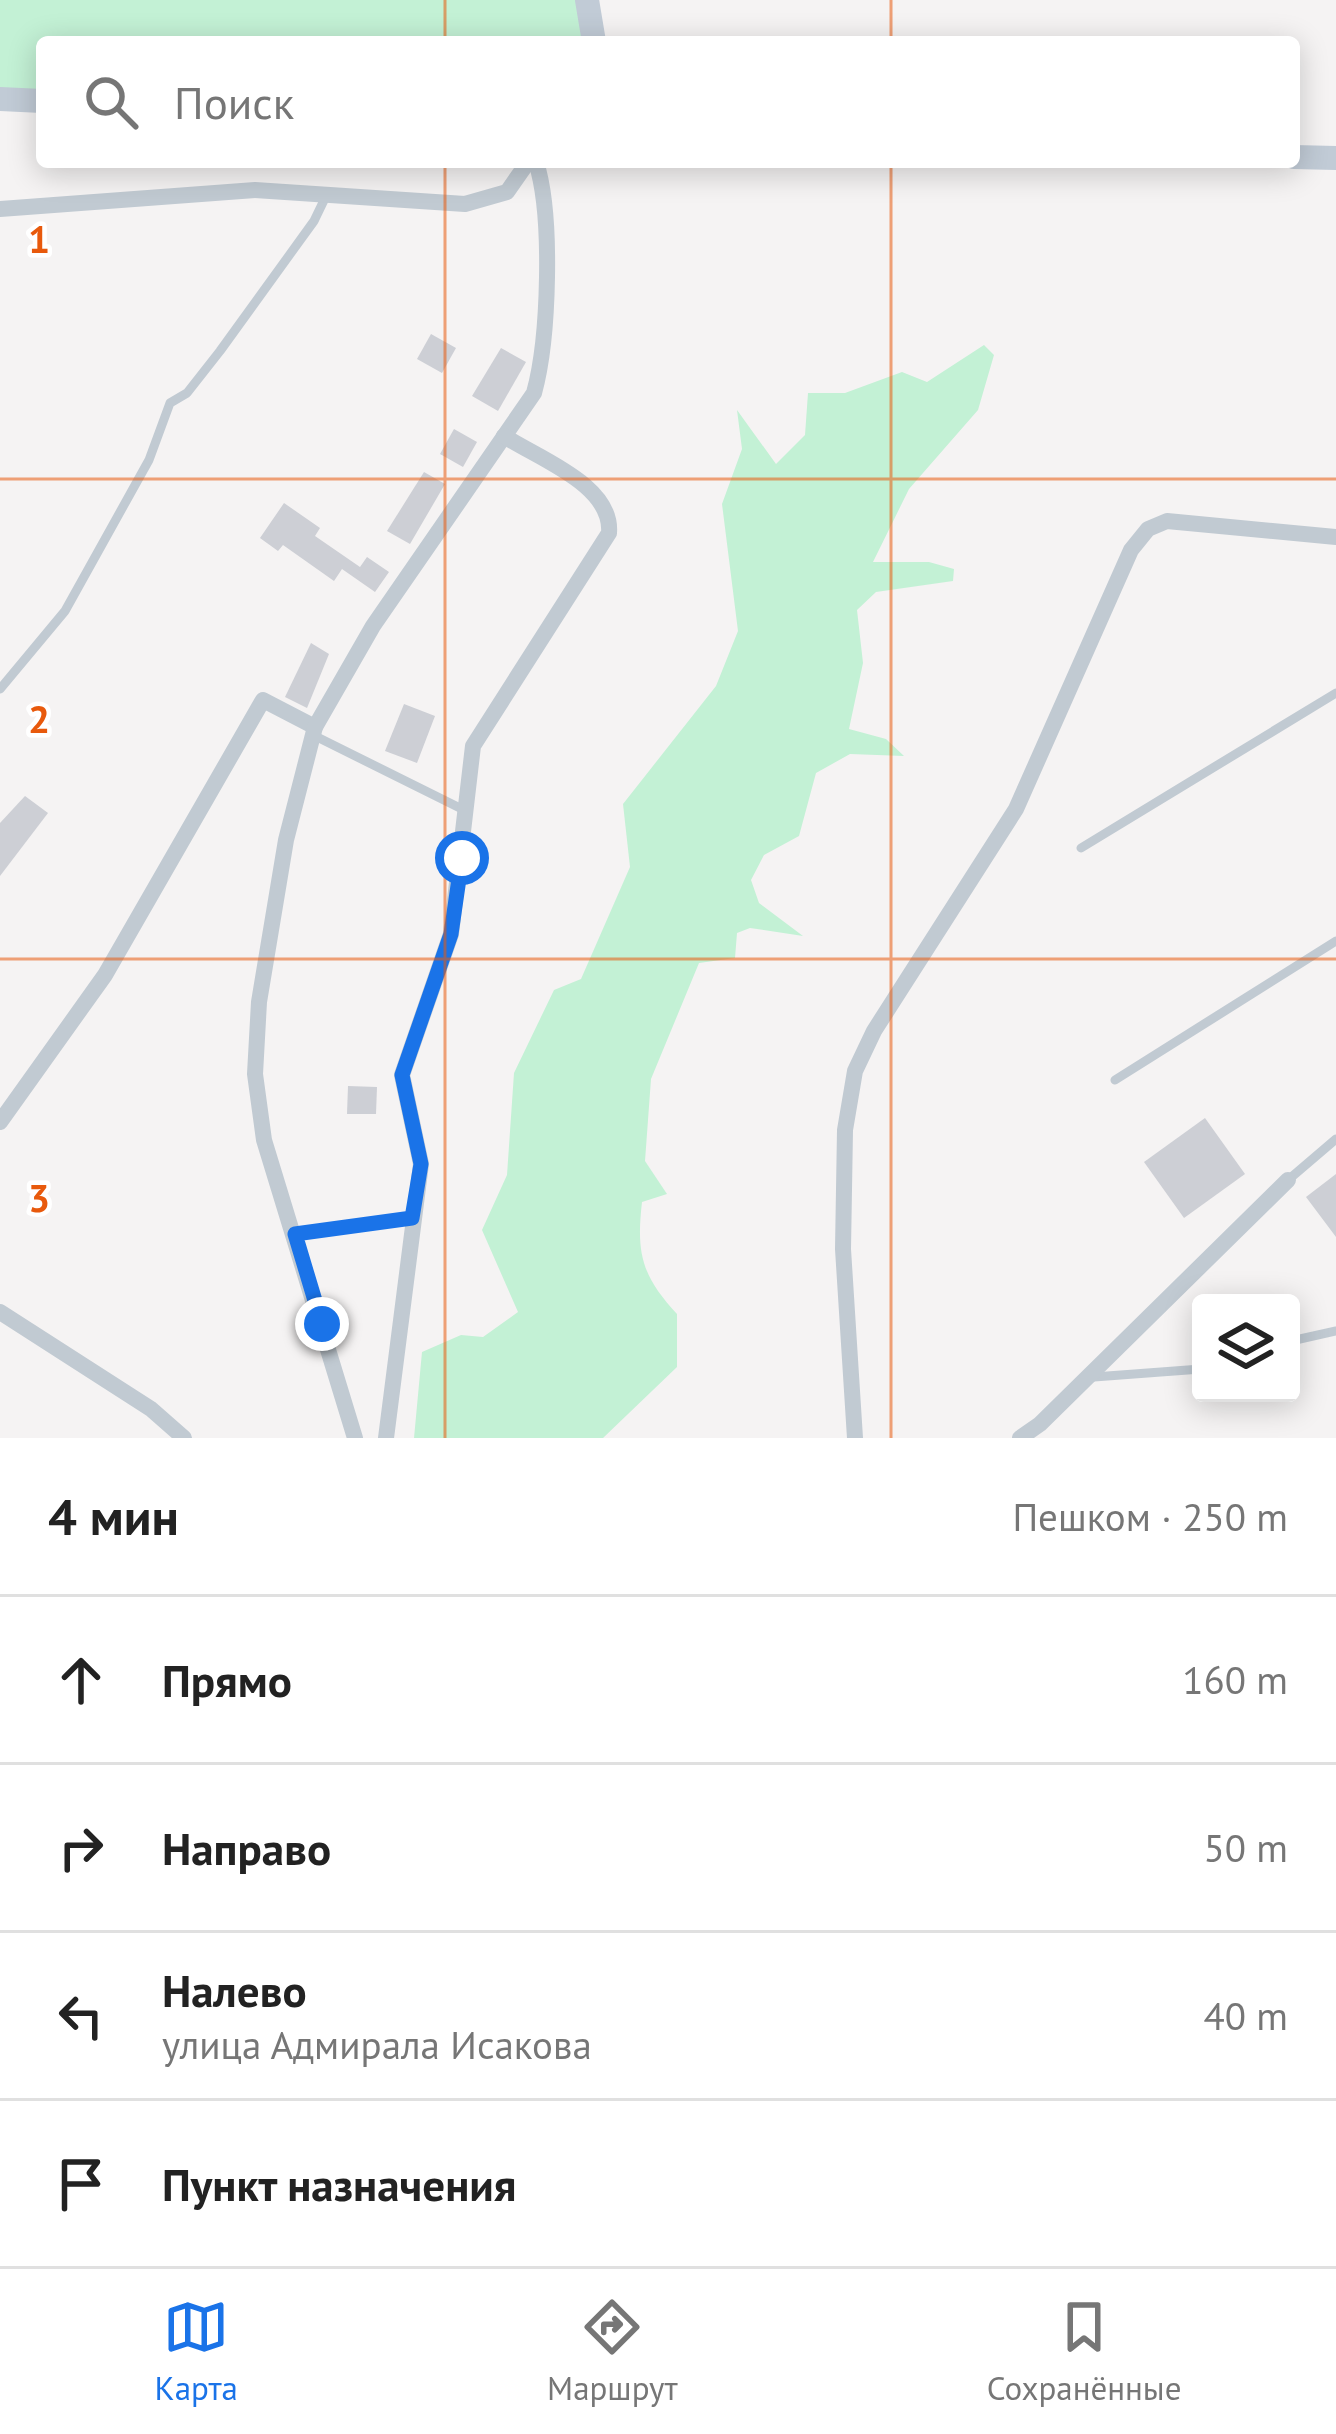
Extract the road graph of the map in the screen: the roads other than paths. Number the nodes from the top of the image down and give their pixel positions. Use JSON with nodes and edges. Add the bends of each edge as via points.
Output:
{"nodes":[{"id":1,"x":587,"y":0,"type":"edge"},
{"id":2,"x":594,"y":36,"type":"edge"},
{"id":3,"x":0,"y":99,"type":"edge"},
{"id":4,"x":36,"y":100,"type":"edge"},
{"id":5,"x":1300,"y":157,"type":"edge"},
{"id":6,"x":1336,"y":158,"type":"edge"},
{"id":7,"x":527,"y":168,"type":"edge"},
{"id":8,"x":535,"y":168,"type":"edge"},
{"id":9,"x":327,"y":194,"type":"junction"},
{"id":10,"x":0,"y":209,"type":"edge"},
{"id":11,"x":504,"y":436,"type":"junction"},
{"id":12,"x":1336,"y":537,"type":"edge"},
{"id":13,"x":0,"y":689,"type":"edge"},
{"id":14,"x":1336,"y":693,"type":"edge"},
{"id":15,"x":314,"y":731,"type":"junction"},
{"id":16,"x":466,"y":811,"type":"junction"},
{"id":17,"x":1081,"y":848,"type":"dead end"},
{"id":18,"x":1336,"y":941,"type":"edge"},
{"id":19,"x":1115,"y":1080,"type":"dead end"},
{"id":20,"x":0,"y":1122,"type":"edge"},
{"id":21,"x":1336,"y":1139,"type":"edge"},
{"id":22,"x":1288,"y":1180,"type":"joint"},
{"id":23,"x":412,"y":1218,"type":"junction"},
{"id":24,"x":295,"y":1234,"type":"junction"},
{"id":25,"x":0,"y":1312,"type":"edge"},
{"id":26,"x":1336,"y":1331,"type":"edge"},
{"id":27,"x":1300,"y":1339,"type":"edge"},
{"id":28,"x":1192,"y":1370,"type":"edge"},
{"id":29,"x":1088,"y":1377,"type":"junction"},
{"id":30,"x":184,"y":1438,"type":"edge"},
{"id":31,"x":355,"y":1438,"type":"edge"},
{"id":32,"x":386,"y":1438,"type":"edge"},
{"id":33,"x":855,"y":1438,"type":"edge"},
{"id":34,"x":1020,"y":1438,"type":"edge"}],
"edges":[{"from":1,"to":2,"type":"main road"},
{"from":3,"to":4,"type":"main road"},
{"from":5,"to":6,"type":"main road"},
{"from":7,"to":9,"type":"street","via":[[507,193],[465,204]]},
{"from":8,"to":11,"type":"street","via":[[546,194],[543,360],[534,393]]},
{"from":9,"to":10,"type":"street","via":[[255,190]]},
{"from":9,"to":13,"type":"lane","via":[[220,351],[170,404],[149,460],[65,610]]},
{"from":11,"to":15,"type":"street","via":[[373,626]]},
{"from":11,"to":16,"type":"street","via":[[601,497],[609,533],[485,721],[473,746]]},
{"from":12,"to":33,"type":"street","via":[[1167,520],[1130,550],[1016,809],[855,1071],[845,1130],[843,1249]]},
{"from":14,"to":17,"type":"lane"},
{"from":15,"to":16,"type":"lane"},
{"from":15,"to":20,"type":"street","via":[[262,700],[105,975]]},
{"from":15,"to":24,"type":"street","via":[[274,910],[255,1074],[264,1140]]},
{"from":16,"to":23,"type":"street","via":[[451,934],[402,1075],[421,1164]]},
{"from":18,"to":19,"type":"lane"},
{"from":21,"to":22,"type":"lane"},
{"from":22,"to":29,"type":"street"},
{"from":23,"to":24,"type":"lane"},
{"from":23,"to":32,"type":"street"},
{"from":24,"to":31,"type":"street"},
{"from":25,"to":30,"type":"street"},
{"from":26,"to":27,"type":"lane"},
{"from":28,"to":29,"type":"lane"},
{"from":29,"to":34,"type":"street"}]}
